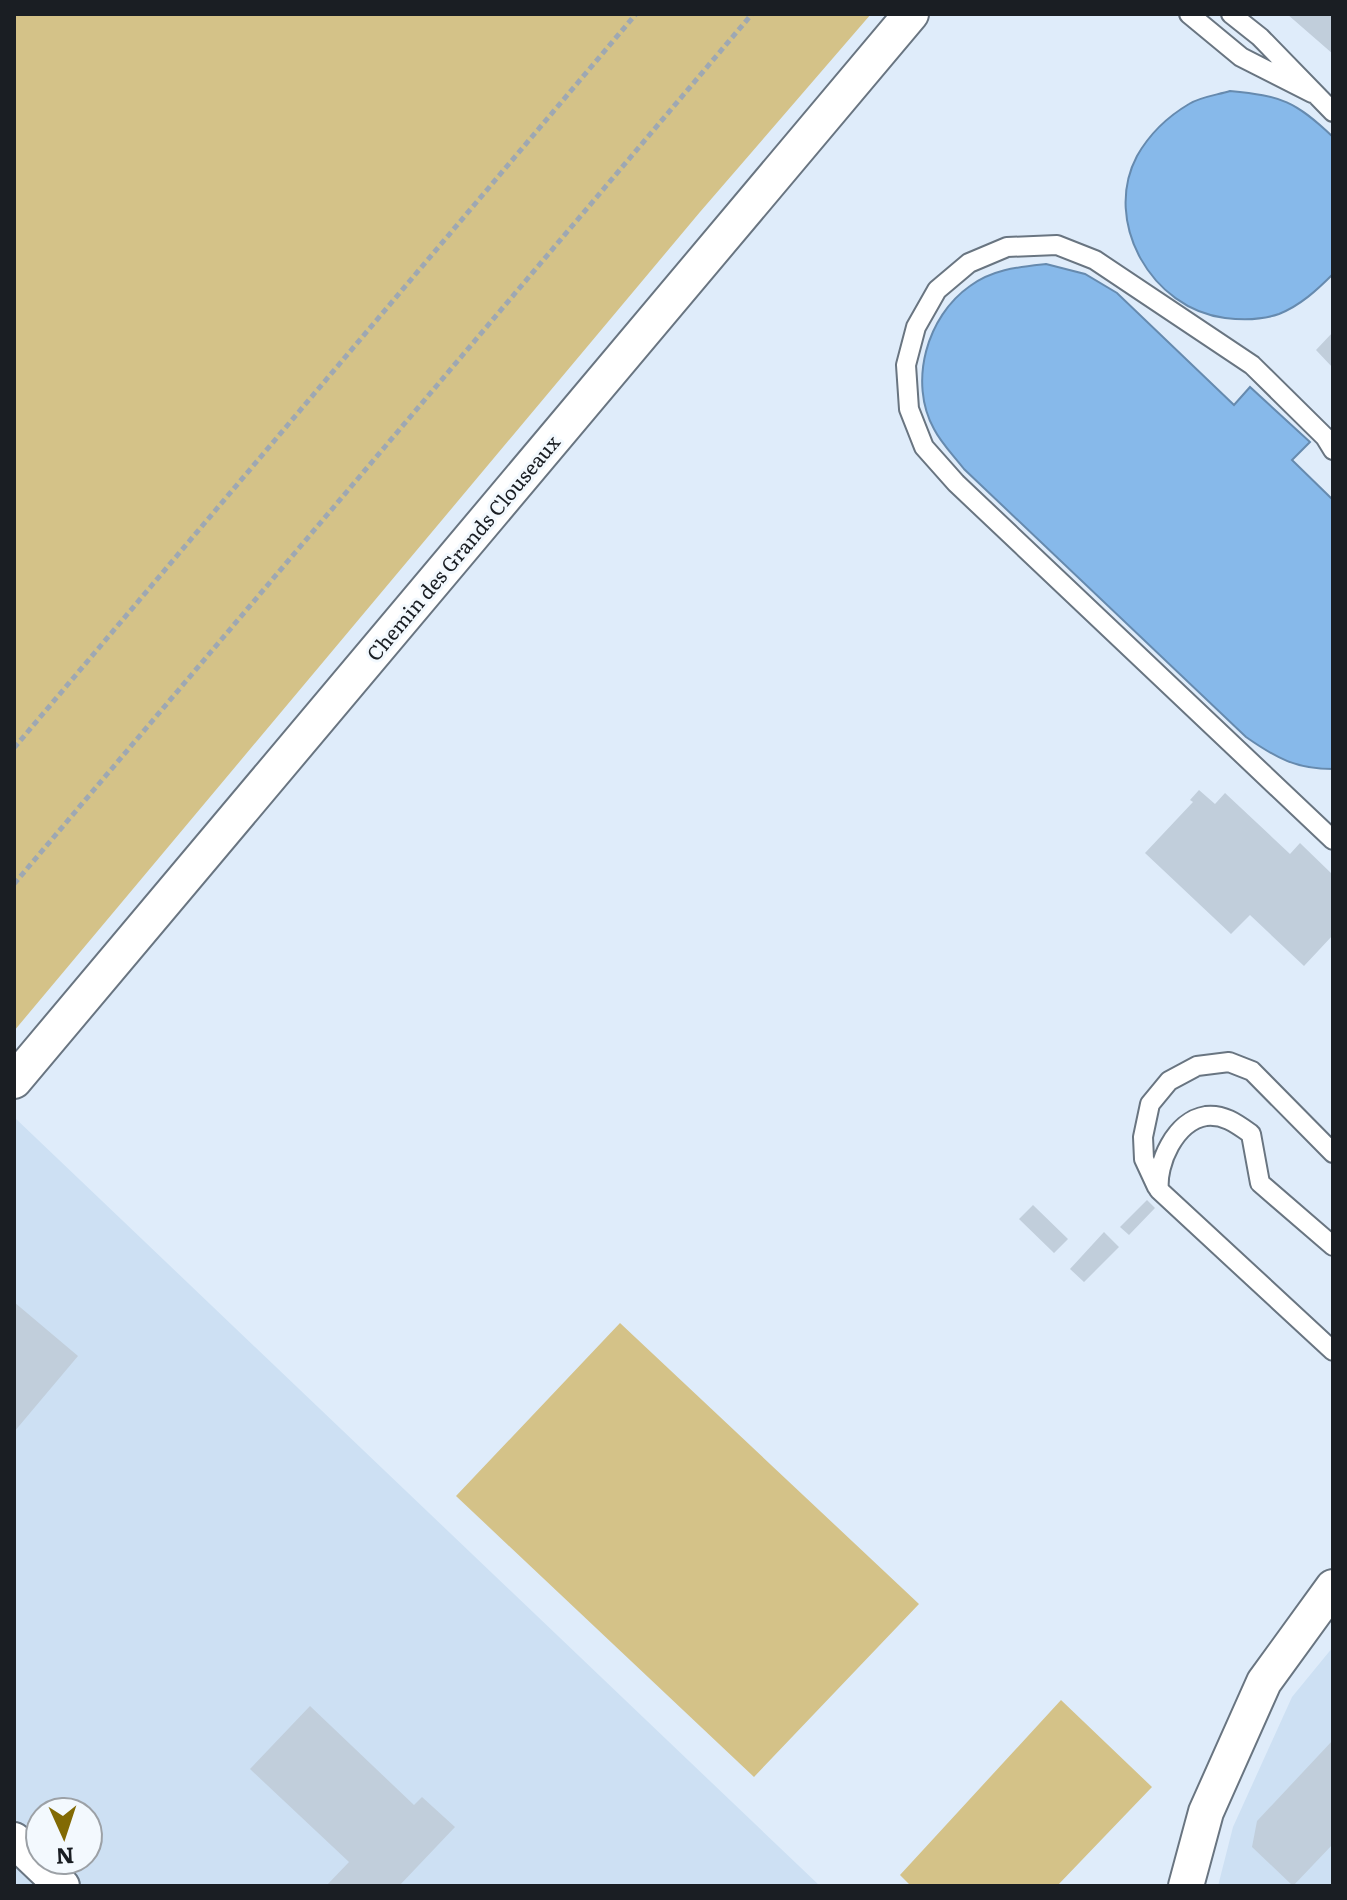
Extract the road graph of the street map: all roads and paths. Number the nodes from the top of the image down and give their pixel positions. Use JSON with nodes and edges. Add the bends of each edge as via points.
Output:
{"nodes":[{"id":1,"x":636,"y":14,"type":"edge"},
{"id":2,"x":752,"y":14,"type":"edge"},
{"id":3,"x":911,"y":14,"type":"edge"},
{"id":4,"x":1189,"y":14,"type":"edge"},
{"id":5,"x":1231,"y":14,"type":"edge"},
{"id":6,"x":1312,"y":93,"type":"junction"},
{"id":7,"x":1333,"y":112,"type":"edge"},
{"id":8,"x":1333,"y":450,"type":"edge"},
{"id":9,"x":14,"y":748,"type":"edge"},
{"id":10,"x":1333,"y":840,"type":"edge"},
{"id":11,"x":14,"y":884,"type":"edge"},
{"id":12,"x":14,"y":1081,"type":"edge"},
{"id":13,"x":1333,"y":1153,"type":"edge"},
{"id":14,"x":1159,"y":1190,"type":"junction"},
{"id":15,"x":1333,"y":1246,"type":"edge"},
{"id":16,"x":1333,"y":1351,"type":"edge"},
{"id":17,"x":1333,"y":1587,"type":"edge"},
{"id":18,"x":14,"y":1840,"type":"edge"},
{"id":19,"x":62,"y":1886,"type":"edge"},
{"id":20,"x":1186,"y":1886,"type":"edge"}],
"edges":[{"from":1,"to":9,"type":"path"},
{"from":2,"to":11,"type":"path"},
{"from":3,"to":12,"type":"street","name":"Chemin des Grands Clouseaux"},
{"from":4,"to":6,"type":"lane","via":[[1241,57]]},
{"from":5,"to":6,"type":"lane"},
{"from":6,"to":7,"type":"lane"},
{"from":8,"to":10,"type":"lane","via":[[1252,365],[1095,260],[1057,245],[1007,247],[969,263],[937,290],[916,327],[906,365],[909,409],[924,447],[956,483]]},
{"from":13,"to":14,"type":"lane","via":[[1252,1071],[1229,1062],[1197,1066],[1169,1081],[1150,1104],[1144,1159]]},
{"from":14,"to":15,"type":"lane","via":[[1165,1151],[1177,1135],[1205,1116],[1229,1118],[1251,1134],[1260,1183]]},
{"from":14,"to":16,"type":"lane"},
{"from":17,"to":20,"type":"street","via":[[1264,1682],[1206,1812]]},
{"from":18,"to":19,"type":"street"}]}
